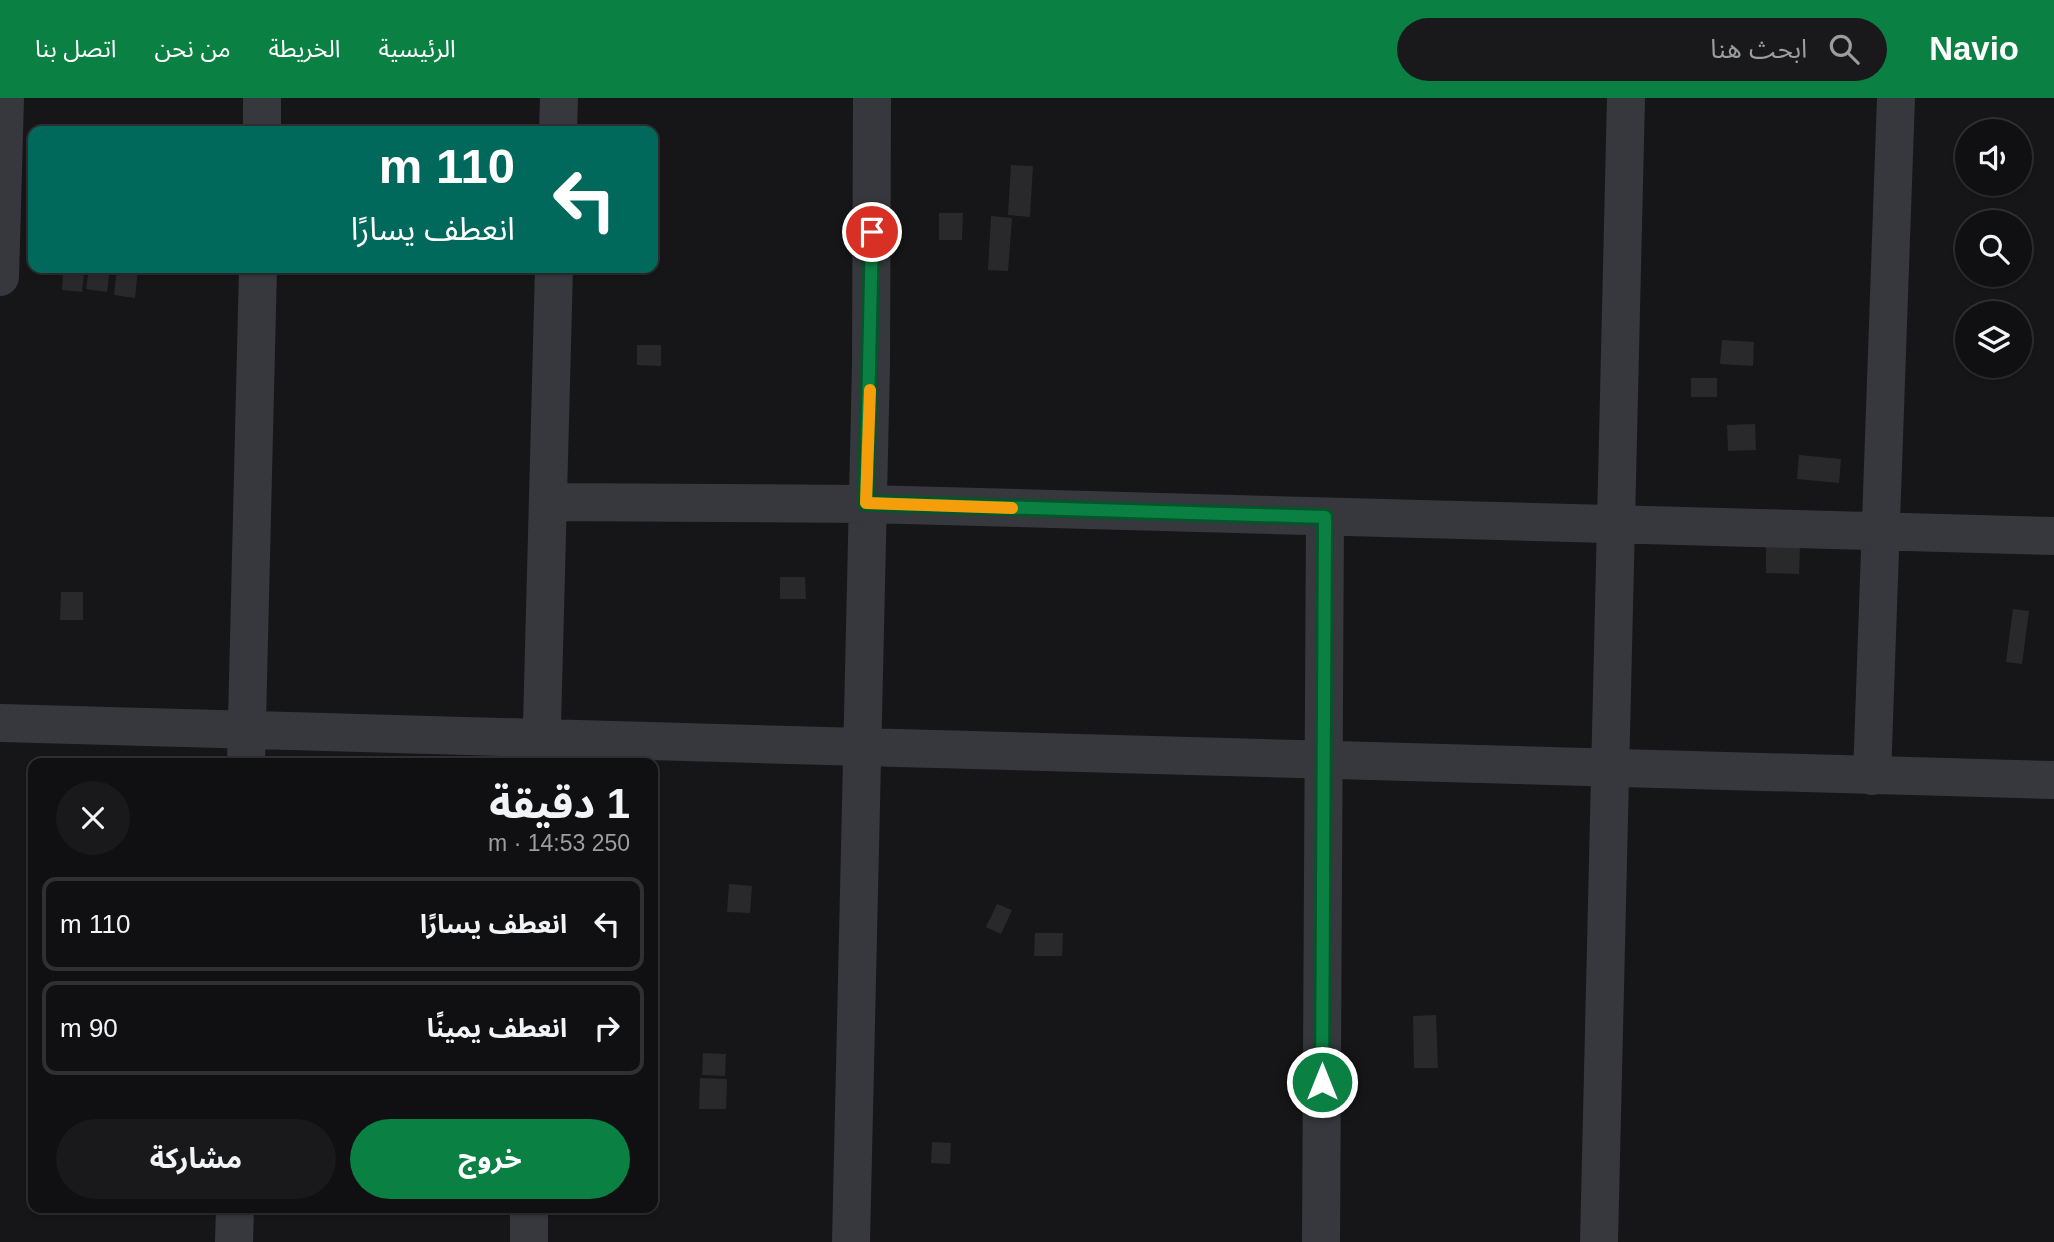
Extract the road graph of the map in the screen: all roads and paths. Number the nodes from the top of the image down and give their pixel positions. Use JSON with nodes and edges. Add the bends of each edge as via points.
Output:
{"nodes":[{"id":1,"x":5,"y":98,"type":"edge"},
{"id":2,"x":262,"y":98,"type":"edge"},
{"id":3,"x":559,"y":98,"type":"edge"},
{"id":4,"x":872,"y":98,"type":"edge"},
{"id":5,"x":1626,"y":98,"type":"edge"},
{"id":6,"x":1896,"y":98,"type":"edge"},
{"id":7,"x":262,"y":126,"type":"edge"},
{"id":8,"x":558,"y":126,"type":"edge"},
{"id":9,"x":258,"y":273,"type":"edge"},
{"id":10,"x":554,"y":273,"type":"edge"},
{"id":11,"x":0,"y":276,"type":"edge"},
{"id":12,"x":548,"y":502,"type":"junction"},
{"id":13,"x":866,"y":503,"type":"junction"},
{"id":14,"x":1325,"y":517,"type":"junction"},
{"id":15,"x":1617,"y":525,"type":"junction"},
{"id":16,"x":1882,"y":530,"type":"junction"},
{"id":17,"x":2054,"y":536,"type":"edge"},
{"id":18,"x":0,"y":723,"type":"edge"},
{"id":19,"x":247,"y":746,"type":"edge"},
{"id":20,"x":863,"y":747,"type":"junction"},
{"id":21,"x":542,"y":750,"type":"edge"},
{"id":22,"x":1325,"y":759,"type":"junction"},
{"id":23,"x":1610,"y":766,"type":"junction"},
{"id":24,"x":1872,"y":776,"type":"junction"},
{"id":25,"x":2054,"y":780,"type":"edge"},
{"id":26,"x":235,"y":1213,"type":"edge"},
{"id":27,"x":530,"y":1213,"type":"edge"},
{"id":28,"x":234,"y":1242,"type":"edge"},
{"id":29,"x":528,"y":1242,"type":"edge"},
{"id":30,"x":851,"y":1242,"type":"edge"},
{"id":31,"x":1321,"y":1242,"type":"edge"},
{"id":32,"x":1599,"y":1242,"type":"edge"}],
"edges":[{"from":1,"to":11,"type":"street"},
{"from":2,"to":7,"type":"street"},
{"from":3,"to":8,"type":"street"},
{"from":4,"to":13,"type":"street"},
{"from":5,"to":15,"type":"street"},
{"from":6,"to":16,"type":"street"},
{"from":9,"to":19,"type":"street"},
{"from":10,"to":12,"type":"street"},
{"from":12,"to":13,"type":"street"},
{"from":12,"to":21,"type":"street"},
{"from":13,"to":14,"type":"street"},
{"from":13,"to":20,"type":"street"},
{"from":14,"to":15,"type":"street"},
{"from":14,"to":22,"type":"street"},
{"from":15,"to":16,"type":"street"},
{"from":15,"to":23,"type":"street"},
{"from":16,"to":17,"type":"street"},
{"from":16,"to":24,"type":"street"},
{"from":18,"to":19,"type":"street"},
{"from":19,"to":21,"type":"street"},
{"from":20,"to":21,"type":"street"},
{"from":20,"to":22,"type":"street"},
{"from":20,"to":30,"type":"street"},
{"from":22,"to":23,"type":"street"},
{"from":22,"to":31,"type":"street"},
{"from":23,"to":24,"type":"street"},
{"from":23,"to":32,"type":"street"},
{"from":24,"to":25,"type":"street"},
{"from":26,"to":28,"type":"street"},
{"from":27,"to":29,"type":"street"}]}
